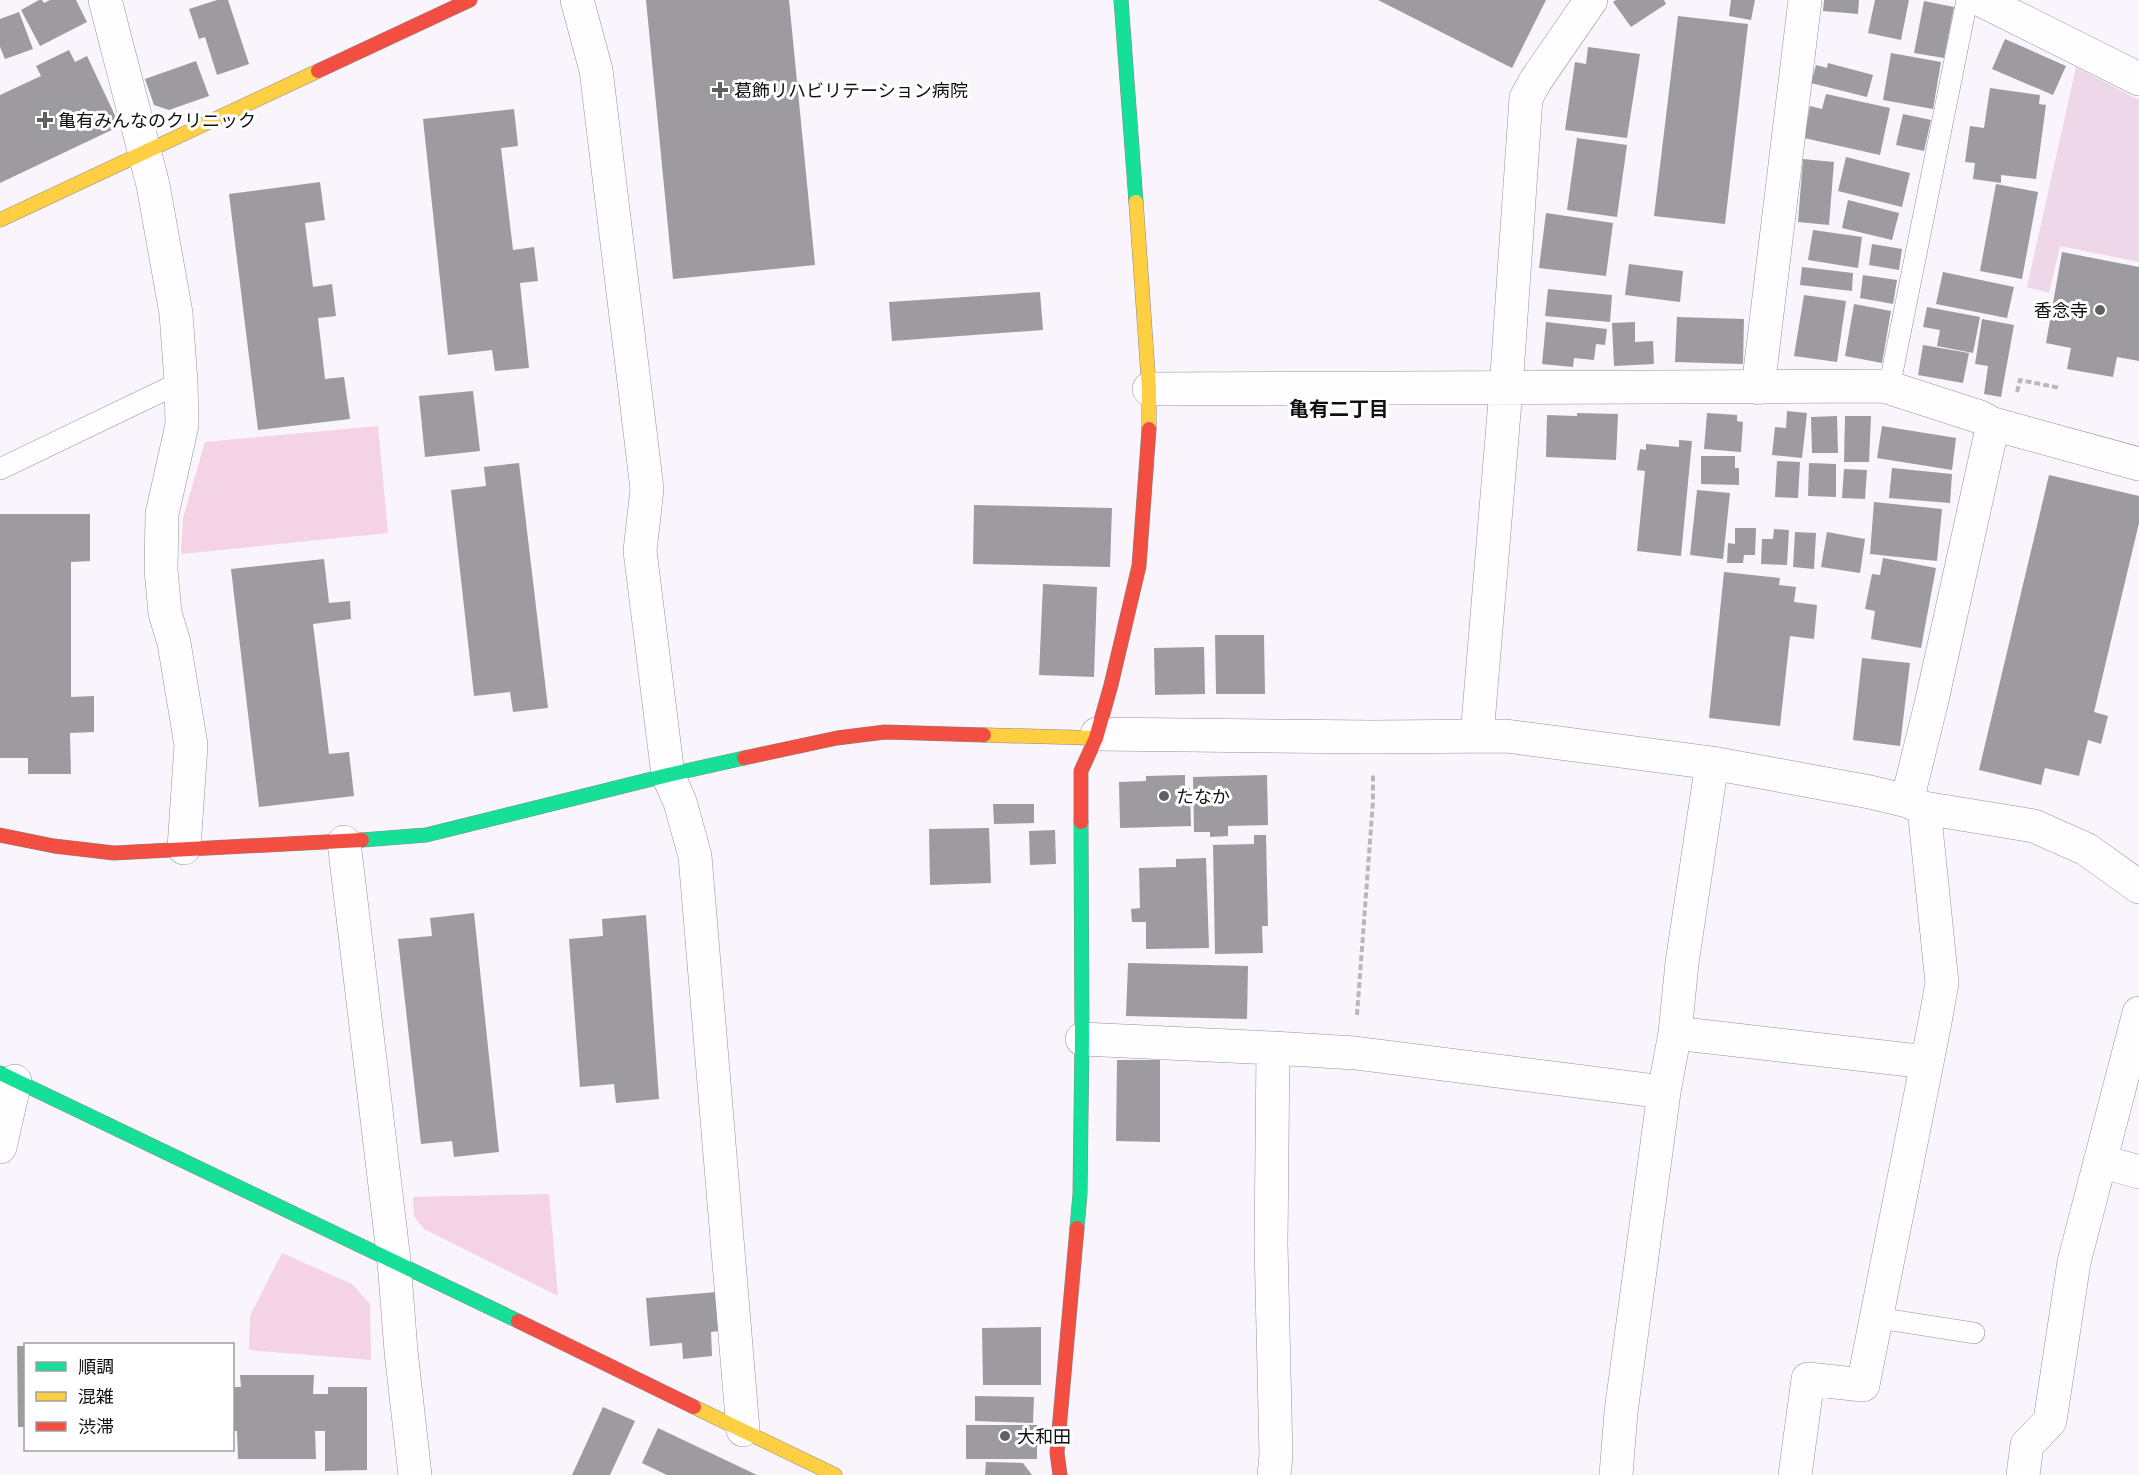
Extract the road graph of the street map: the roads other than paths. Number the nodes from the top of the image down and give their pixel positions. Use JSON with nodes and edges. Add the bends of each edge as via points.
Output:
{"nodes":[{"id":1,"x":105,"y":0,"type":"edge"},
{"id":2,"x":470,"y":0,"type":"edge"},
{"id":3,"x":577,"y":0,"type":"edge"},
{"id":4,"x":1120,"y":0,"type":"edge"},
{"id":5,"x":1591,"y":0,"type":"edge"},
{"id":6,"x":1805,"y":0,"type":"edge"},
{"id":7,"x":1968,"y":0,"type":"edge"},
{"id":8,"x":1981,"y":0,"type":"edge"},
{"id":9,"x":2138,"y":75,"type":"edge"},
{"id":10,"x":144,"y":153,"type":"junction"},
{"id":11,"x":0,"y":220,"type":"edge"},
{"id":12,"x":181,"y":382,"type":"junction"},
{"id":13,"x":1506,"y":388,"type":"junction"},
{"id":14,"x":1758,"y":388,"type":"junction"},
{"id":15,"x":1889,"y":388,"type":"junction"},
{"id":16,"x":1149,"y":389,"type":"junction"},
{"id":17,"x":1994,"y":424,"type":"junction"},
{"id":18,"x":2139,"y":464,"type":"edge"},
{"id":19,"x":0,"y":469,"type":"edge"},
{"id":20,"x":1096,"y":736,"type":"junction"},
{"id":21,"x":1477,"y":736,"type":"junction"},
{"id":22,"x":1712,"y":763,"type":"junction"},
{"id":23,"x":668,"y":775,"type":"junction"},
{"id":24,"x":1915,"y":805,"type":"junction"},
{"id":25,"x":0,"y":836,"type":"edge"},
{"id":26,"x":344,"y":842,"type":"junction"},
{"id":27,"x":184,"y":848,"type":"junction"},
{"id":28,"x":2139,"y":887,"type":"edge"},
{"id":29,"x":2139,"y":1013,"type":"edge"},
{"id":30,"x":1675,"y":1033,"type":"junction"},
{"id":31,"x":1082,"y":1039,"type":"junction"},
{"id":32,"x":1273,"y":1047,"type":"junction"},
{"id":33,"x":1927,"y":1062,"type":"junction"},
{"id":34,"x":8,"y":1077,"type":"edge"},
{"id":35,"x":1664,"y":1092,"type":"junction"},
{"id":36,"x":0,"y":1147,"type":"edge"},
{"id":37,"x":2100,"y":1161,"type":"junction"},
{"id":38,"x":2139,"y":1172,"type":"edge"},
{"id":39,"x":394,"y":1261,"type":"junction"},
{"id":40,"x":1878,"y":1317,"type":"junction"},
{"id":41,"x":1974,"y":1334,"type":"dead end"},
{"id":42,"x":743,"y":1430,"type":"junction"},
{"id":43,"x":415,"y":1475,"type":"edge"},
{"id":44,"x":836,"y":1475,"type":"edge"},
{"id":45,"x":1059,"y":1475,"type":"edge"},
{"id":46,"x":1274,"y":1475,"type":"edge"},
{"id":47,"x":1616,"y":1475,"type":"edge"},
{"id":48,"x":1794,"y":1475,"type":"edge"},
{"id":49,"x":2023,"y":1475,"type":"edge"}],
"edges":[{"from":1,"to":10,"type":"street"},
{"from":2,"to":10,"type":"street"},
{"from":3,"to":23,"type":"street","via":[[596,70],[647,489],[640,550]]},
{"from":4,"to":16,"type":"street"},
{"from":5,"to":13,"type":"street","via":[[1526,98]]},
{"from":6,"to":14,"type":"street"},
{"from":7,"to":15,"type":"lane"},
{"from":8,"to":9,"type":"street"},
{"from":10,"to":11,"type":"street"},
{"from":10,"to":12,"type":"street","via":[[176,314]]},
{"from":12,"to":19,"type":"lane"},
{"from":12,"to":27,"type":"street","via":[[182,425],[162,514],[161,570],[165,614],[174,643],[191,745]]},
{"from":13,"to":14,"type":"street"},
{"from":13,"to":16,"type":"street"},
{"from":13,"to":21,"type":"street"},
{"from":14,"to":15,"type":"street"},
{"from":15,"to":17,"type":"street"},
{"from":16,"to":20,"type":"street","via":[[1139,566]]},
{"from":17,"to":18,"type":"street"},
{"from":17,"to":24,"type":"street","via":[[1932,700]]},
{"from":20,"to":21,"type":"street"},
{"from":20,"to":23,"type":"street","via":[[885,732],[837,738]]},
{"from":20,"to":31,"type":"street","via":[[1082,771]]},
{"from":21,"to":22,"type":"street","via":[[1506,736]]},
{"from":22,"to":24,"type":"street","via":[[1870,792]]},
{"from":22,"to":30,"type":"street"},
{"from":23,"to":26,"type":"street","via":[[426,835]]},
{"from":23,"to":42,"type":"street","via":[[695,856]]},
{"from":24,"to":28,"type":"street","via":[[2034,826],[2086,849]]},
{"from":24,"to":33,"type":"street","via":[[1942,983]]},
{"from":25,"to":27,"type":"street","via":[[114,854]]},
{"from":26,"to":27,"type":"street"},
{"from":26,"to":39,"type":"street"},
{"from":29,"to":37,"type":"street"},
{"from":30,"to":33,"type":"street"},
{"from":30,"to":35,"type":"street"},
{"from":31,"to":32,"type":"street"},
{"from":31,"to":45,"type":"street","via":[[1080,1194]]},
{"from":32,"to":35,"type":"street","via":[[1355,1053]]},
{"from":32,"to":46,"type":"street"},
{"from":33,"to":40,"type":"street"},
{"from":34,"to":36,"type":"street"},
{"from":34,"to":39,"type":"street"},
{"from":35,"to":47,"type":"street"},
{"from":37,"to":38,"type":"street"},
{"from":37,"to":49,"type":"street","via":[[2074,1262],[2050,1420],[2027,1445]]},
{"from":39,"to":42,"type":"street"},
{"from":39,"to":43,"type":"street"},
{"from":40,"to":41,"type":"lane"},
{"from":40,"to":48,"type":"street","via":[[1863,1385],[1808,1379]]},
{"from":42,"to":44,"type":"street"}]}
